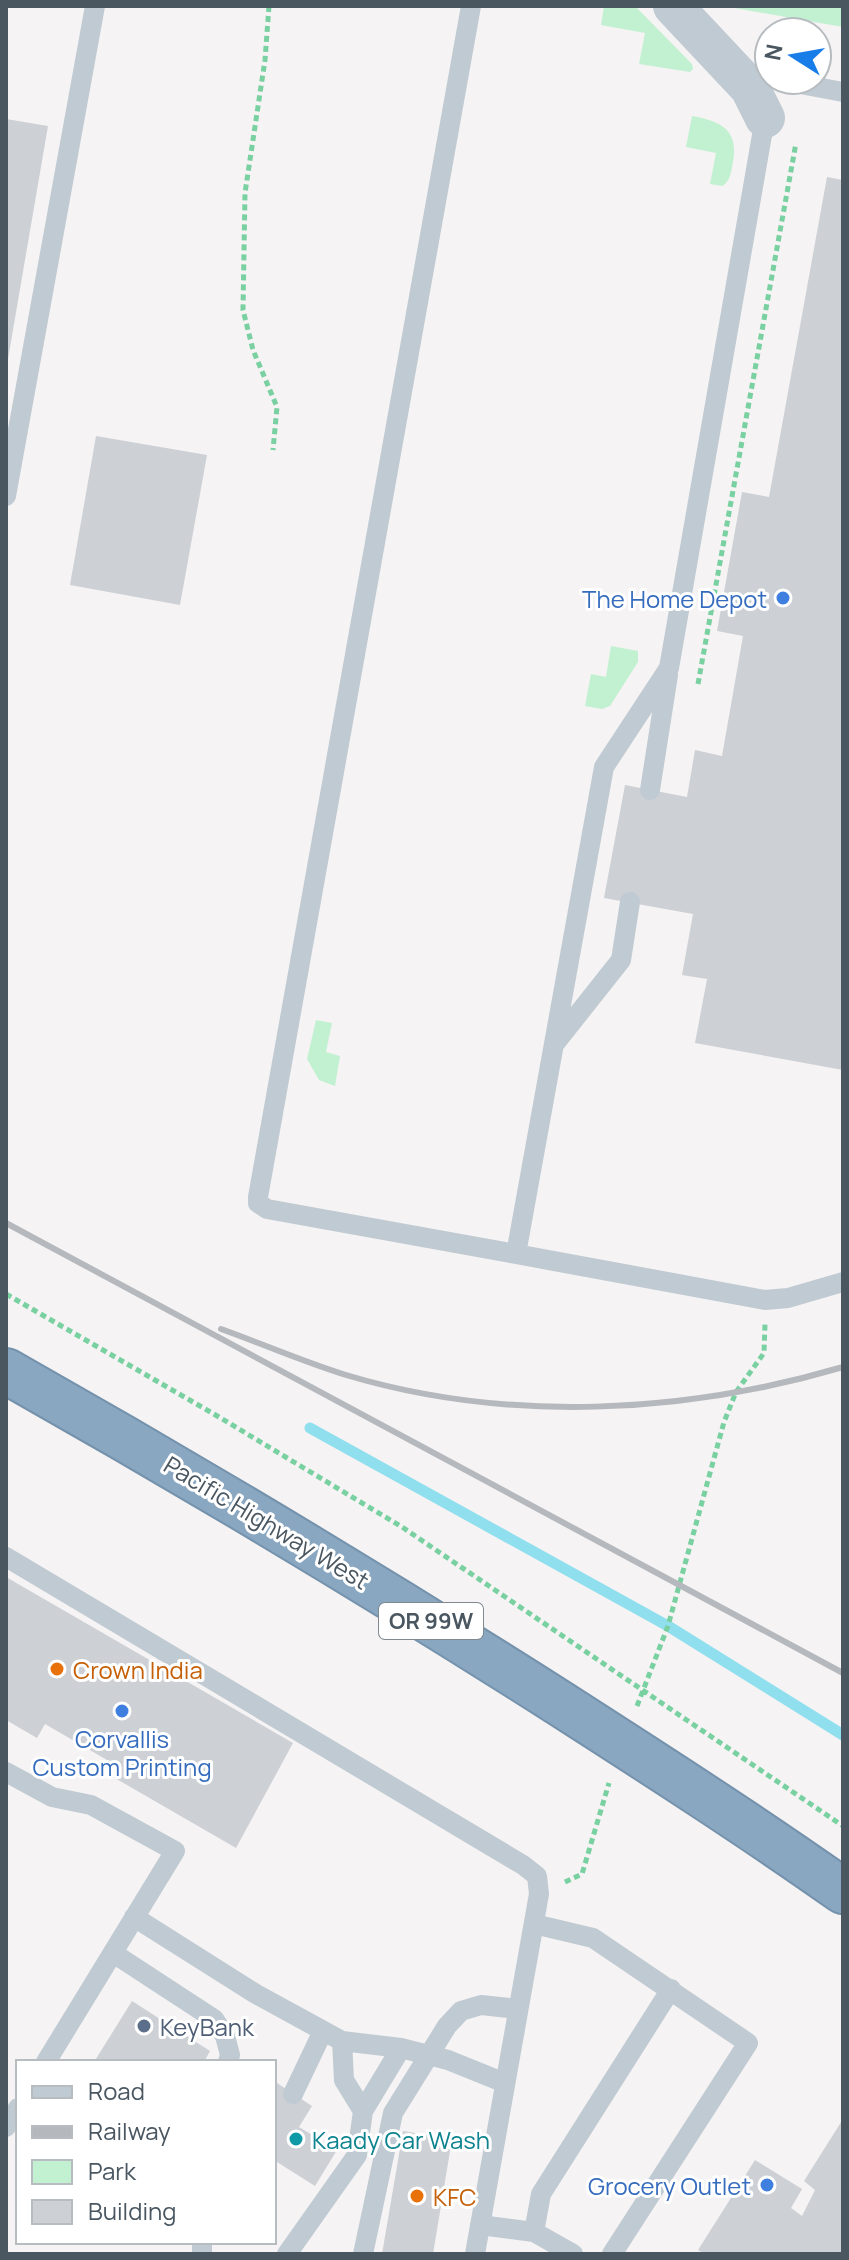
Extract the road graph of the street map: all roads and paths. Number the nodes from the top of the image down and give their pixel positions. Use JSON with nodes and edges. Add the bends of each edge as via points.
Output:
{"nodes":[{"id":1,"x":95,"y":6,"type":"edge"},
{"id":2,"x":269,"y":6,"type":"edge"},
{"id":3,"x":471,"y":6,"type":"edge"},
{"id":4,"x":673,"y":6,"type":"edge"},
{"id":5,"x":726,"y":62,"type":"junction"},
{"id":6,"x":753,"y":71,"type":"edge"},
{"id":7,"x":780,"y":130,"type":"junction"},
{"id":8,"x":273,"y":450,"type":"dead end"},
{"id":9,"x":6,"y":496,"type":"edge"},
{"id":10,"x":669,"y":668,"type":"junction"},
{"id":11,"x":697,"y":691,"type":"dead end"},
{"id":12,"x":650,"y":790,"type":"dead end"},
{"id":13,"x":630,"y":902,"type":"dead end"},
{"id":14,"x":554,"y":1045,"type":"junction"},
{"id":15,"x":516,"y":1254,"type":"junction"},
{"id":16,"x":843,"y":1282,"type":"edge"},
{"id":17,"x":6,"y":1294,"type":"edge"},
{"id":18,"x":765,"y":1300,"type":"junction"},
{"id":19,"x":6,"y":1371,"type":"edge"},
{"id":20,"x":6,"y":1557,"type":"edge"},
{"id":21,"x":642,"y":1691,"type":"junction"},
{"id":22,"x":622,"y":1744,"type":"junction"},
{"id":23,"x":6,"y":1772,"type":"edge"},
{"id":24,"x":843,"y":1826,"type":"edge"},
{"id":25,"x":843,"y":1891,"type":"edge"},
{"id":26,"x":539,"y":1894,"type":"junction"},
{"id":27,"x":134,"y":1917,"type":"junction"},
{"id":28,"x":534,"y":1924,"type":"junction"},
{"id":29,"x":113,"y":1953,"type":"junction"},
{"id":30,"x":671,"y":1989,"type":"junction"},
{"id":31,"x":518,"y":2009,"type":"junction"},
{"id":32,"x":323,"y":2031,"type":"junction"},
{"id":33,"x":342,"y":2041,"type":"junction"},
{"id":34,"x":401,"y":2048,"type":"junction"},
{"id":35,"x":430,"y":2055,"type":"junction"},
{"id":36,"x":47,"y":2060,"type":"edge"},
{"id":37,"x":229,"y":2060,"type":"edge"},
{"id":38,"x":505,"y":2083,"type":"junction"},
{"id":39,"x":293,"y":2094,"type":"dead end"},
{"id":40,"x":363,"y":2111,"type":"junction"},
{"id":41,"x":480,"y":2225,"type":"junction"},
{"id":42,"x":534,"y":2232,"type":"junction"},
{"id":43,"x":287,"y":2254,"type":"edge"},
{"id":44,"x":363,"y":2254,"type":"edge"},
{"id":45,"x":475,"y":2254,"type":"edge"},
{"id":46,"x":573,"y":2254,"type":"edge"},
{"id":47,"x":612,"y":2254,"type":"edge"}],
"edges":[{"from":1,"to":9,"type":"lane"},
{"from":2,"to":8,"type":"path","via":[[245,193],[243,310],[277,407]]},
{"from":3,"to":15,"type":"lane","via":[[258,1203],[267,1209]]},
{"from":4,"to":5,"type":"street"},
{"from":5,"to":6,"type":"lane"},
{"from":5,"to":7,"type":"street"},
{"from":7,"to":10,"type":"lane"},
{"from":7,"to":11,"type":"path"},
{"from":10,"to":12,"type":"lane"},
{"from":10,"to":14,"type":"lane","via":[[604,767]]},
{"from":13,"to":14,"type":"lane","via":[[621,960]]},
{"from":14,"to":15,"type":"lane"},
{"from":15,"to":18,"type":"lane"},
{"from":16,"to":18,"type":"lane"},
{"from":17,"to":21,"type":"path","via":[[402,1527]]},
{"from":18,"to":21,"type":"path","via":[[764,1353],[736,1392],[724,1422],[668,1626]]},
{"from":19,"to":22,"type":"highway","name":"Pacific Highway West","number":"OR 99W","via":[[389,1594]]},
{"from":20,"to":26,"type":"lane","via":[[523,1865],[537,1876]]},
{"from":21,"to":22,"type":"path"},
{"from":21,"to":24,"type":"path"},
{"from":22,"to":25,"type":"highway","name":"Pacific Highway West","number":"OR 99W"},
{"from":22,"to":26,"type":"path","via":[[582,1874]]},
{"from":23,"to":27,"type":"lane","via":[[52,1797],[91,1805],[175,1851]]},
{"from":26,"to":28,"type":"lane"},
{"from":27,"to":29,"type":"lane"},
{"from":27,"to":32,"type":"lane"},
{"from":28,"to":30,"type":"lane","via":[[593,1938]]},
{"from":28,"to":31,"type":"lane"},
{"from":29,"to":36,"type":"lane"},
{"from":29,"to":37,"type":"lane","via":[[214,2019],[225,2036]]},
{"from":30,"to":42,"type":"lane","via":[[541,2194]]},
{"from":30,"to":47,"type":"lane","via":[[748,2043]]},
{"from":31,"to":35,"type":"lane","via":[[481,2005],[461,2011]]},
{"from":31,"to":38,"type":"lane"},
{"from":32,"to":33,"type":"lane"},
{"from":32,"to":39,"type":"lane"},
{"from":33,"to":34,"type":"lane"},
{"from":33,"to":40,"type":"lane","via":[[344,2080]]},
{"from":34,"to":35,"type":"lane"},
{"from":34,"to":40,"type":"lane"},
{"from":35,"to":38,"type":"lane"},
{"from":35,"to":44,"type":"lane","via":[[393,2113]]},
{"from":38,"to":41,"type":"lane"},
{"from":40,"to":43,"type":"lane","via":[[357,2155]]},
{"from":41,"to":42,"type":"lane"},
{"from":41,"to":45,"type":"lane"},
{"from":42,"to":46,"type":"lane"}]}
